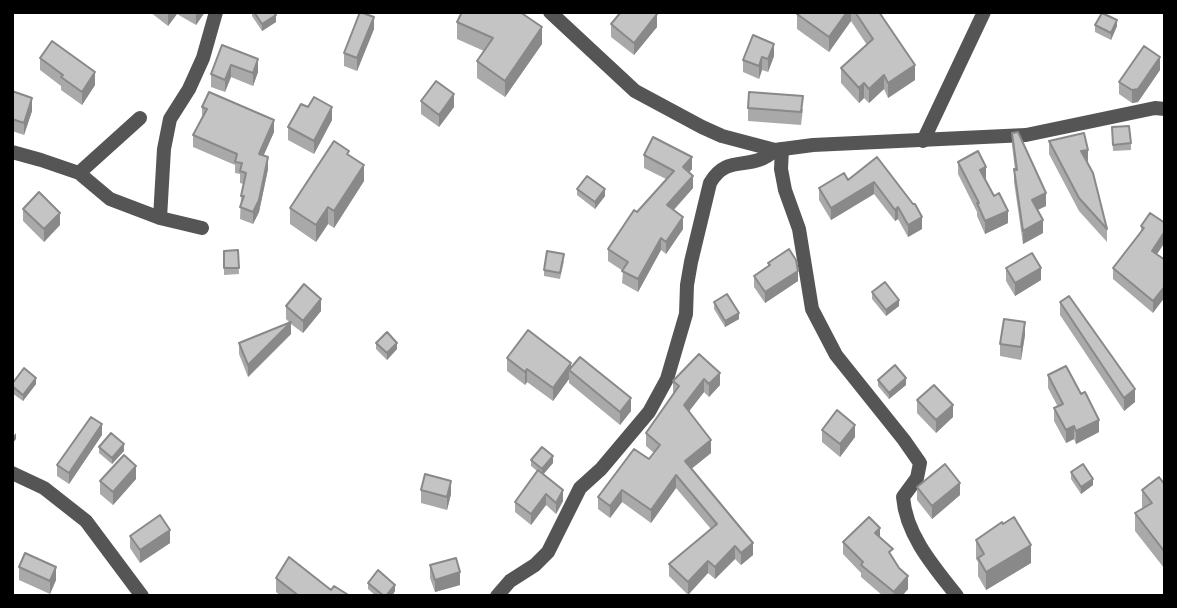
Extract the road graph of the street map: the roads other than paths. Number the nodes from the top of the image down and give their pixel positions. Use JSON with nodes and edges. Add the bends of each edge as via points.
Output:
{"nodes":[{"id":1,"x":216,"y":12,"type":"edge"},
{"id":2,"x":550,"y":12,"type":"edge"},
{"id":3,"x":984,"y":12,"type":"edge"},
{"id":4,"x":1165,"y":109,"type":"edge"},
{"id":5,"x":140,"y":118,"type":"dead end"},
{"id":6,"x":923,"y":141,"type":"junction"},
{"id":7,"x":778,"y":150,"type":"junction"},
{"id":8,"x":12,"y":152,"type":"edge"},
{"id":9,"x":79,"y":173,"type":"junction"},
{"id":10,"x":160,"y":218,"type":"junction"},
{"id":11,"x":202,"y":228,"type":"dead end"},
{"id":12,"x":12,"y":473,"type":"edge"},
{"id":13,"x":142,"y":596,"type":"edge"},
{"id":14,"x":497,"y":596,"type":"edge"},
{"id":15,"x":957,"y":596,"type":"edge"}],
"edges":[{"from":1,"to":10,"type":"street","via":[[203,58],[170,119]]},
{"from":2,"to":7,"type":"street","via":[[635,91],[722,136]]},
{"from":3,"to":6,"type":"street"},
{"from":4,"to":6,"type":"street","via":[[1026,135]]},
{"from":5,"to":9,"type":"street"},
{"from":6,"to":7,"type":"street"},
{"from":7,"to":14,"type":"street","via":[[761,159],[726,166],[715,174],[691,262],[686,314],[667,379],[649,412],[580,488],[548,552]]},
{"from":7,"to":15,"type":"street","via":[[799,229],[812,309],[836,355],[920,463],[917,478],[903,497],[904,510],[913,535]]},
{"from":8,"to":9,"type":"street"},
{"from":9,"to":10,"type":"street","via":[[110,199]]},
{"from":10,"to":11,"type":"street"},
{"from":12,"to":13,"type":"street","via":[[44,488],[86,521]]}]}
